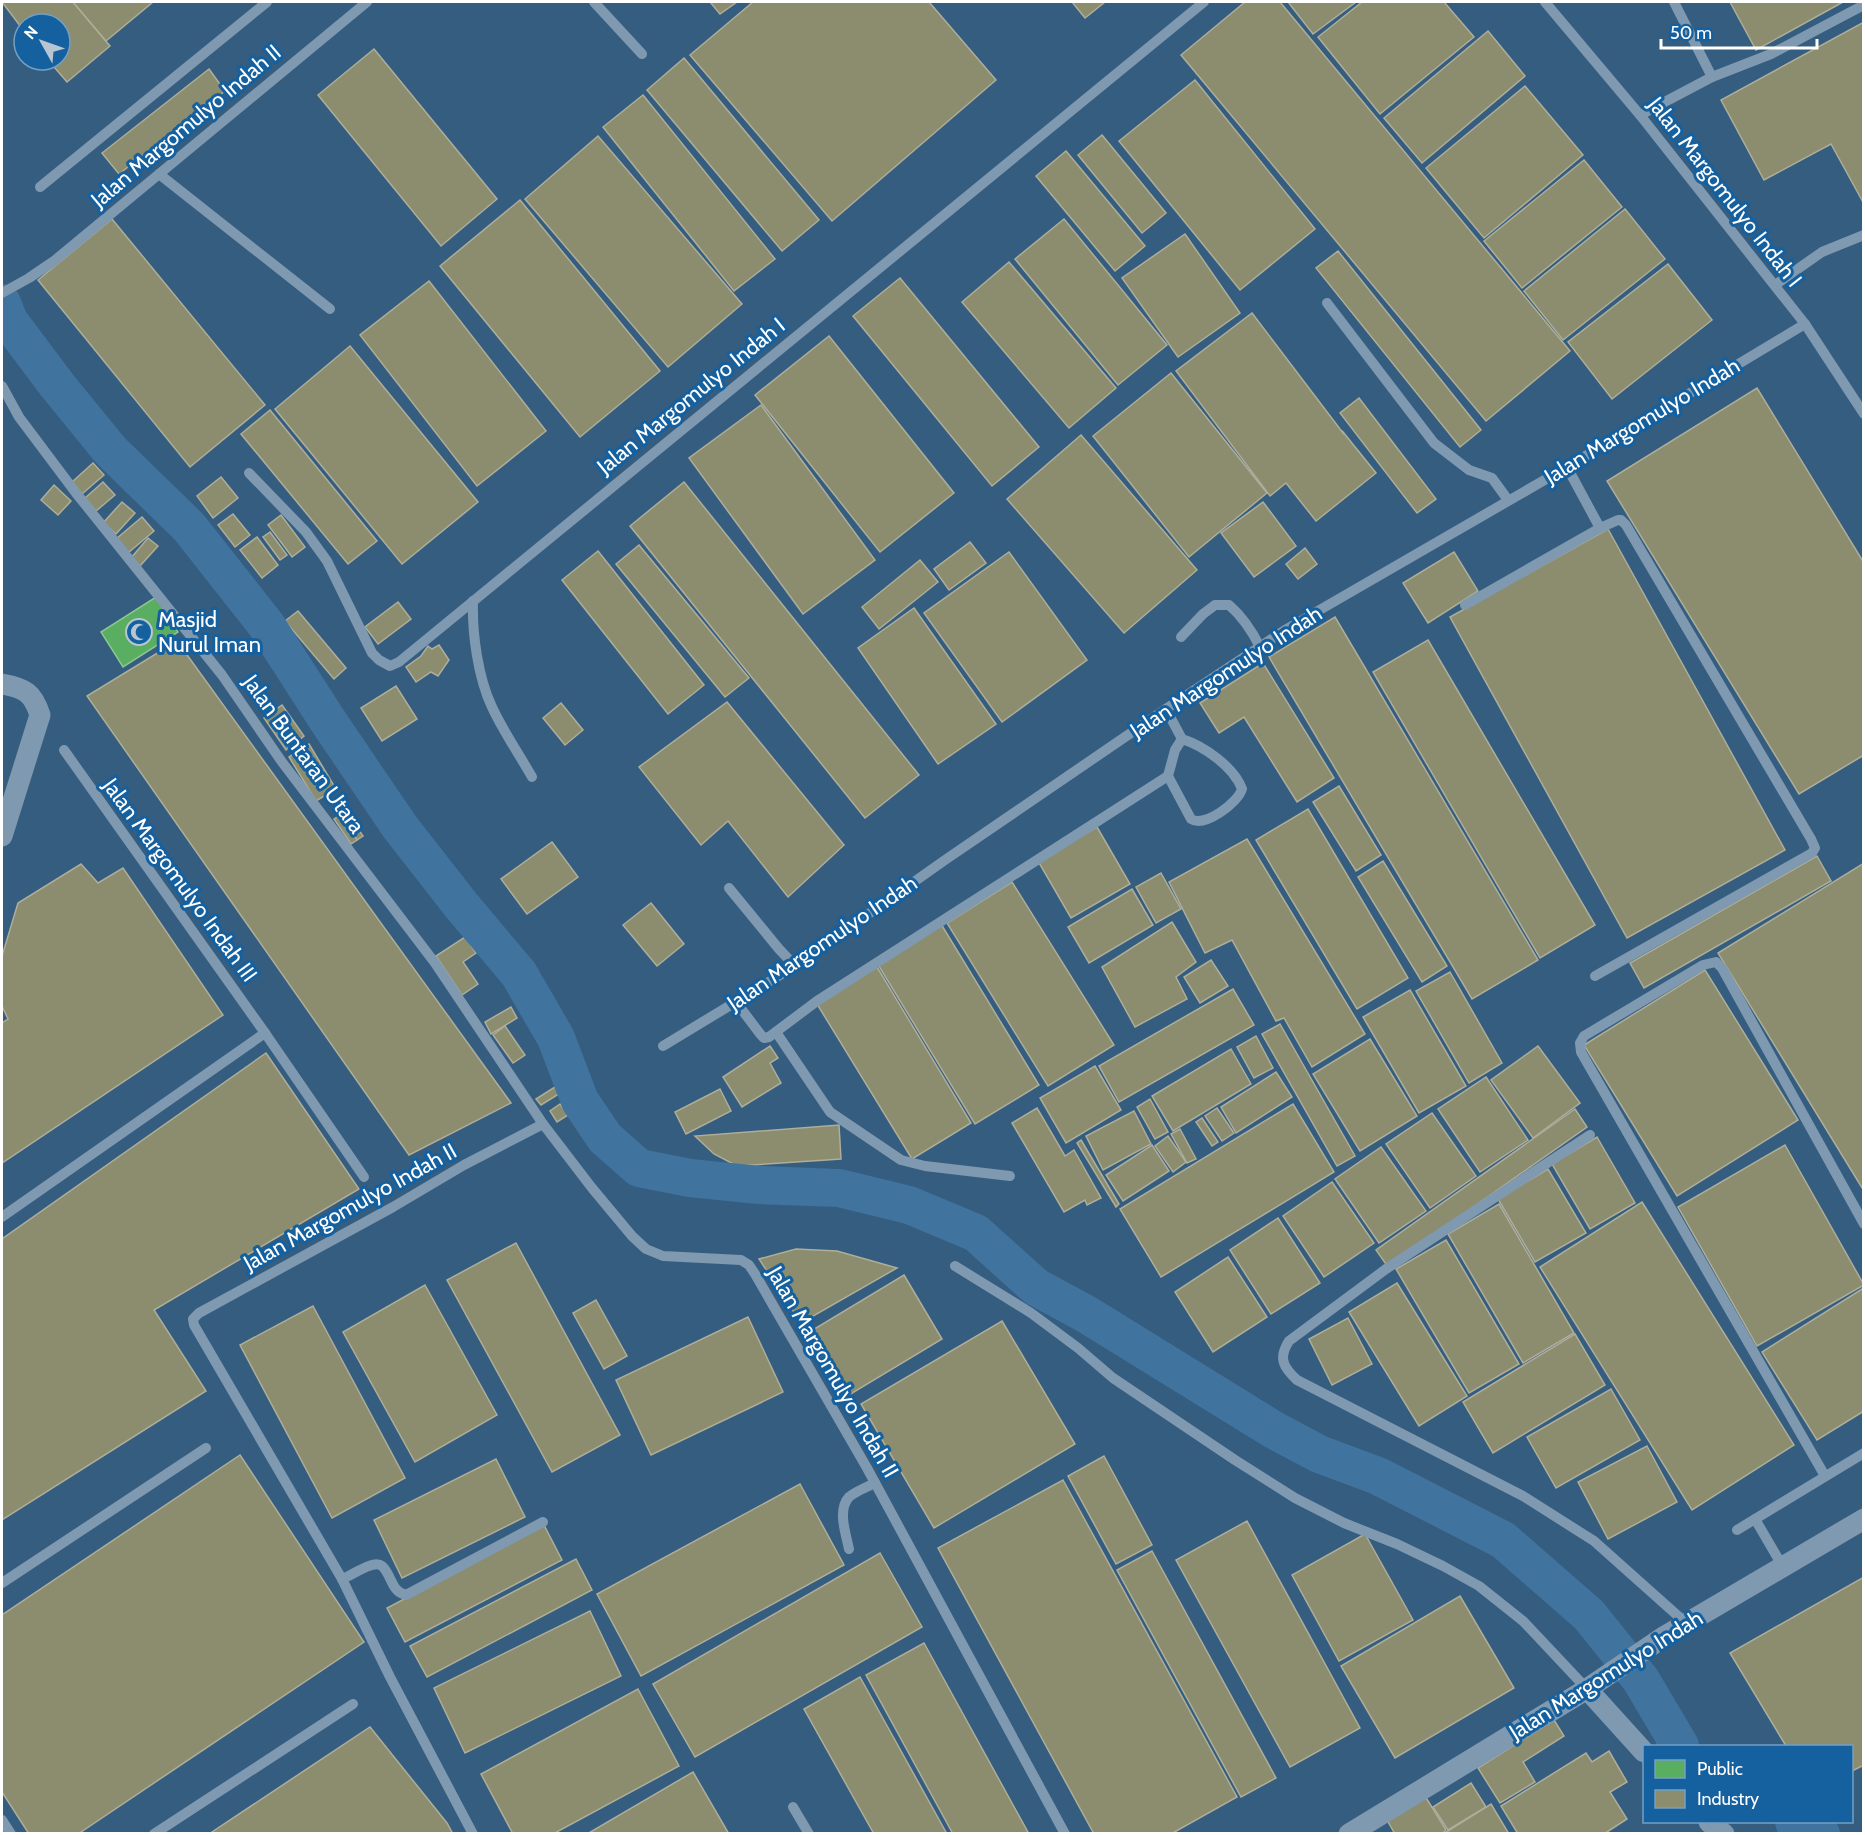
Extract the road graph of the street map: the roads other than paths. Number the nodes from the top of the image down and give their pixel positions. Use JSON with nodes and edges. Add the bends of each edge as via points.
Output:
{"nodes":[{"id":1,"x":267,"y":2,"type":"edge"},
{"id":2,"x":367,"y":2,"type":"edge"},
{"id":3,"x":594,"y":2,"type":"edge"},
{"id":4,"x":1204,"y":2,"type":"edge"},
{"id":5,"x":1545,"y":2,"type":"edge"},
{"id":6,"x":1674,"y":2,"type":"edge"},
{"id":7,"x":1863,"y":5,"type":"edge"},
{"id":8,"x":642,"y":54,"type":"dead end"},
{"id":9,"x":1712,"y":77,"type":"junction"},
{"id":10,"x":1640,"y":114,"type":"junction"},
{"id":11,"x":159,"y":174,"type":"junction"},
{"id":12,"x":40,"y":187,"type":"dead end"},
{"id":13,"x":1863,"y":235,"type":"edge"},
{"id":14,"x":1775,"y":285,"type":"junction"},
{"id":15,"x":2,"y":293,"type":"edge"},
{"id":16,"x":1327,"y":303,"type":"dead end"},
{"id":17,"x":330,"y":309,"type":"dead end"},
{"id":18,"x":1805,"y":324,"type":"junction"},
{"id":19,"x":2,"y":386,"type":"edge"},
{"id":20,"x":1863,"y":414,"type":"edge"},
{"id":21,"x":1567,"y":467,"type":"junction"},
{"id":22,"x":249,"y":473,"type":"dead end"},
{"id":23,"x":1508,"y":500,"type":"junction"},
{"id":24,"x":1600,"y":528,"type":"junction"},
{"id":25,"x":473,"y":601,"type":"junction"},
{"id":26,"x":1464,"y":605,"type":"dead end"},
{"id":27,"x":1181,"y":637,"type":"dead end"},
{"id":28,"x":1260,"y":647,"type":"junction"},
{"id":29,"x":2,"y":684,"type":"edge"},
{"id":30,"x":1166,"y":709,"type":"junction"},
{"id":31,"x":1182,"y":739,"type":"junction"},
{"id":32,"x":64,"y":750,"type":"dead end"},
{"id":33,"x":1168,"y":776,"type":"junction"},
{"id":34,"x":532,"y":777,"type":"dead end"},
{"id":35,"x":2,"y":836,"type":"edge"},
{"id":36,"x":729,"y":888,"type":"dead end"},
{"id":37,"x":795,"y":966,"type":"junction"},
{"id":38,"x":1595,"y":976,"type":"dead end"},
{"id":39,"x":736,"y":1002,"type":"junction"},
{"id":40,"x":776,"y":1032,"type":"junction"},
{"id":41,"x":265,"y":1033,"type":"junction"},
{"id":42,"x":663,"y":1046,"type":"dead end"},
{"id":43,"x":543,"y":1124,"type":"junction"},
{"id":44,"x":1590,"y":1135,"type":"dead end"},
{"id":45,"x":1010,"y":1176,"type":"dead end"},
{"id":46,"x":364,"y":1177,"type":"dead end"},
{"id":47,"x":2,"y":1217,"type":"edge"},
{"id":48,"x":1863,"y":1224,"type":"edge"},
{"id":49,"x":955,"y":1266,"type":"dead end"},
{"id":50,"x":206,"y":1448,"type":"dead end"},
{"id":51,"x":1863,"y":1453,"type":"edge"},
{"id":52,"x":1825,"y":1476,"type":"junction"},
{"id":53,"x":875,"y":1483,"type":"junction"},
{"id":54,"x":1755,"y":1519,"type":"junction"},
{"id":55,"x":1863,"y":1519,"type":"edge"},
{"id":56,"x":543,"y":1522,"type":"dead end"},
{"id":57,"x":1737,"y":1530,"type":"dead end"},
{"id":58,"x":849,"y":1549,"type":"dead end"},
{"id":59,"x":1783,"y":1567,"type":"junction"},
{"id":60,"x":342,"y":1579,"type":"junction"},
{"id":61,"x":2,"y":1583,"type":"edge"},
{"id":62,"x":1687,"y":1624,"type":"junction"},
{"id":63,"x":1587,"y":1689,"type":"junction"},
{"id":64,"x":353,"y":1704,"type":"dead end"},
{"id":65,"x":1643,"y":1751,"type":"edge"},
{"id":66,"x":793,"y":1807,"type":"dead end"},
{"id":67,"x":2,"y":1820,"type":"edge"},
{"id":68,"x":1712,"y":1823,"type":"edge"},
{"id":69,"x":11,"y":1833,"type":"edge"},
{"id":70,"x":154,"y":1833,"type":"edge"},
{"id":71,"x":474,"y":1833,"type":"edge"},
{"id":72,"x":809,"y":1833,"type":"edge"},
{"id":73,"x":1065,"y":1833,"type":"edge"},
{"id":74,"x":1349,"y":1833,"type":"edge"},
{"id":75,"x":1724,"y":1833,"type":"edge"}],
"edges":[{"from":1,"to":12,"type":"lane"},
{"from":2,"to":11,"type":"lane","name":"Jalan Margomulyo Indah II"},
{"from":3,"to":8,"type":"lane"},
{"from":4,"to":25,"type":"lane","name":"Jalan Margomulyo Indah I"},
{"from":5,"to":10,"type":"lane","name":"Jalan Margomulyo Indah I"},
{"from":6,"to":9,"type":"lane"},
{"from":7,"to":9,"type":"lane","via":[[1771,54]]},
{"from":9,"to":10,"type":"lane"},
{"from":10,"to":14,"type":"lane","name":"Jalan Margomulyo Indah I"},
{"from":11,"to":15,"type":"lane","name":"Jalan Margomulyo Indah II","via":[[54,261]]},
{"from":11,"to":17,"type":"lane"},
{"from":13,"to":14,"type":"lane","via":[[1822,252]]},
{"from":14,"to":18,"type":"lane","name":"Jalan Margomulyo Indah I"},
{"from":16,"to":23,"type":"lane","via":[[1434,443],[1469,470],[1492,478]]},
{"from":18,"to":20,"type":"lane","name":"Jalan Margomulyo Indah I"},
{"from":18,"to":21,"type":"lane","name":"Jalan Margomulyo Indah"},
{"from":19,"to":43,"type":"lane","name":"Jalan Buntaran Utara","via":[[19,417],[76,493],[222,675],[282,762],[435,963]]},
{"from":21,"to":23,"type":"lane","name":"Jalan Margomulyo Indah"},
{"from":21,"to":24,"type":"lane"},
{"from":22,"to":25,"type":"lane","name":"Jalan Margomulyo Indah I","via":[[306,532],[327,561],[379,660],[390,666],[399,662]]},
{"from":23,"to":28,"type":"lane","name":"Jalan Margomulyo Indah"},
{"from":24,"to":26,"type":"lane"},
{"from":24,"to":38,"type":"lane","via":[[1618,520],[1626,525],[1815,848]]},
{"from":25,"to":34,"type":"lane","via":[[472,626],[491,707]]},
{"from":27,"to":28,"type":"lane","via":[[1215,605],[1230,605],[1251,629]]},
{"from":28,"to":30,"type":"lane","name":"Jalan Margomulyo Indah"},
{"from":29,"to":35,"type":"street","via":[[21,689],[35,700],[40,716]]},
{"from":30,"to":31,"type":"lane"},
{"from":30,"to":37,"type":"lane","name":"Jalan Margomulyo Indah"},
{"from":31,"to":33,"type":"lane"},
{"from":31,"to":33,"type":"lane","via":[[1197,744],[1224,765],[1239,782],[1241,794],[1205,821],[1197,822],[1191,819]]},
{"from":32,"to":41,"type":"lane","name":"Jalan Margomulyo Indah III"},
{"from":33,"to":40,"type":"lane","via":[[817,1001]]},
{"from":36,"to":37,"type":"lane"},
{"from":37,"to":39,"type":"lane","name":"Jalan Margomulyo Indah"},
{"from":39,"to":40,"type":"lane","via":[[764,1038]]},
{"from":39,"to":42,"type":"lane","name":"Jalan Margomulyo Indah"},
{"from":40,"to":45,"type":"lane","via":[[830,1112],[901,1160]]},
{"from":41,"to":46,"type":"lane","name":"Jalan Margomulyo Indah III"},
{"from":41,"to":47,"type":"lane"},
{"from":43,"to":53,"type":"lane","name":"Jalan Margomulyo Indah II","via":[[646,1249],[663,1256],[741,1260],[749,1265]]},
{"from":43,"to":60,"type":"lane","name":"Jalan Margomulyo Indah II","via":[[193,1319]]},
{"from":44,"to":62,"type":"lane","via":[[1386,1269],[1289,1341],[1282,1351],[1284,1363],[1297,1380],[1523,1496],[1594,1541]]},
{"from":48,"to":52,"type":"lane","via":[[1716,962],[1703,965],[1584,1036],[1581,1052]]},
{"from":49,"to":63,"type":"lane","via":[[1031,1313],[1113,1378],[1295,1498],[1479,1586],[1523,1621]]},
{"from":50,"to":61,"type":"lane"},
{"from":51,"to":52,"type":"lane"},
{"from":52,"to":54,"type":"lane"},
{"from":53,"to":58,"type":"lane","via":[[849,1497],[843,1508]]},
{"from":53,"to":73,"type":"lane","name":"Jalan Margomulyo Indah II"},
{"from":54,"to":57,"type":"lane"},
{"from":54,"to":59,"type":"lane"},
{"from":55,"to":59,"type":"street","name":"Jalan Margomulyo Indah"},
{"from":56,"to":60,"type":"lane","via":[[406,1595],[397,1591],[378,1564]]},
{"from":59,"to":62,"type":"street","name":"Jalan Margomulyo Indah"},
{"from":60,"to":71,"type":"lane"},
{"from":62,"to":63,"type":"street","name":"Jalan Margomulyo Indah"},
{"from":63,"to":65,"type":"street"},
{"from":63,"to":74,"type":"street","name":"Jalan Margomulyo Indah"},
{"from":64,"to":70,"type":"lane"},
{"from":66,"to":72,"type":"lane"},
{"from":67,"to":69,"type":"lane"},
{"from":68,"to":75,"type":"street"}]}
